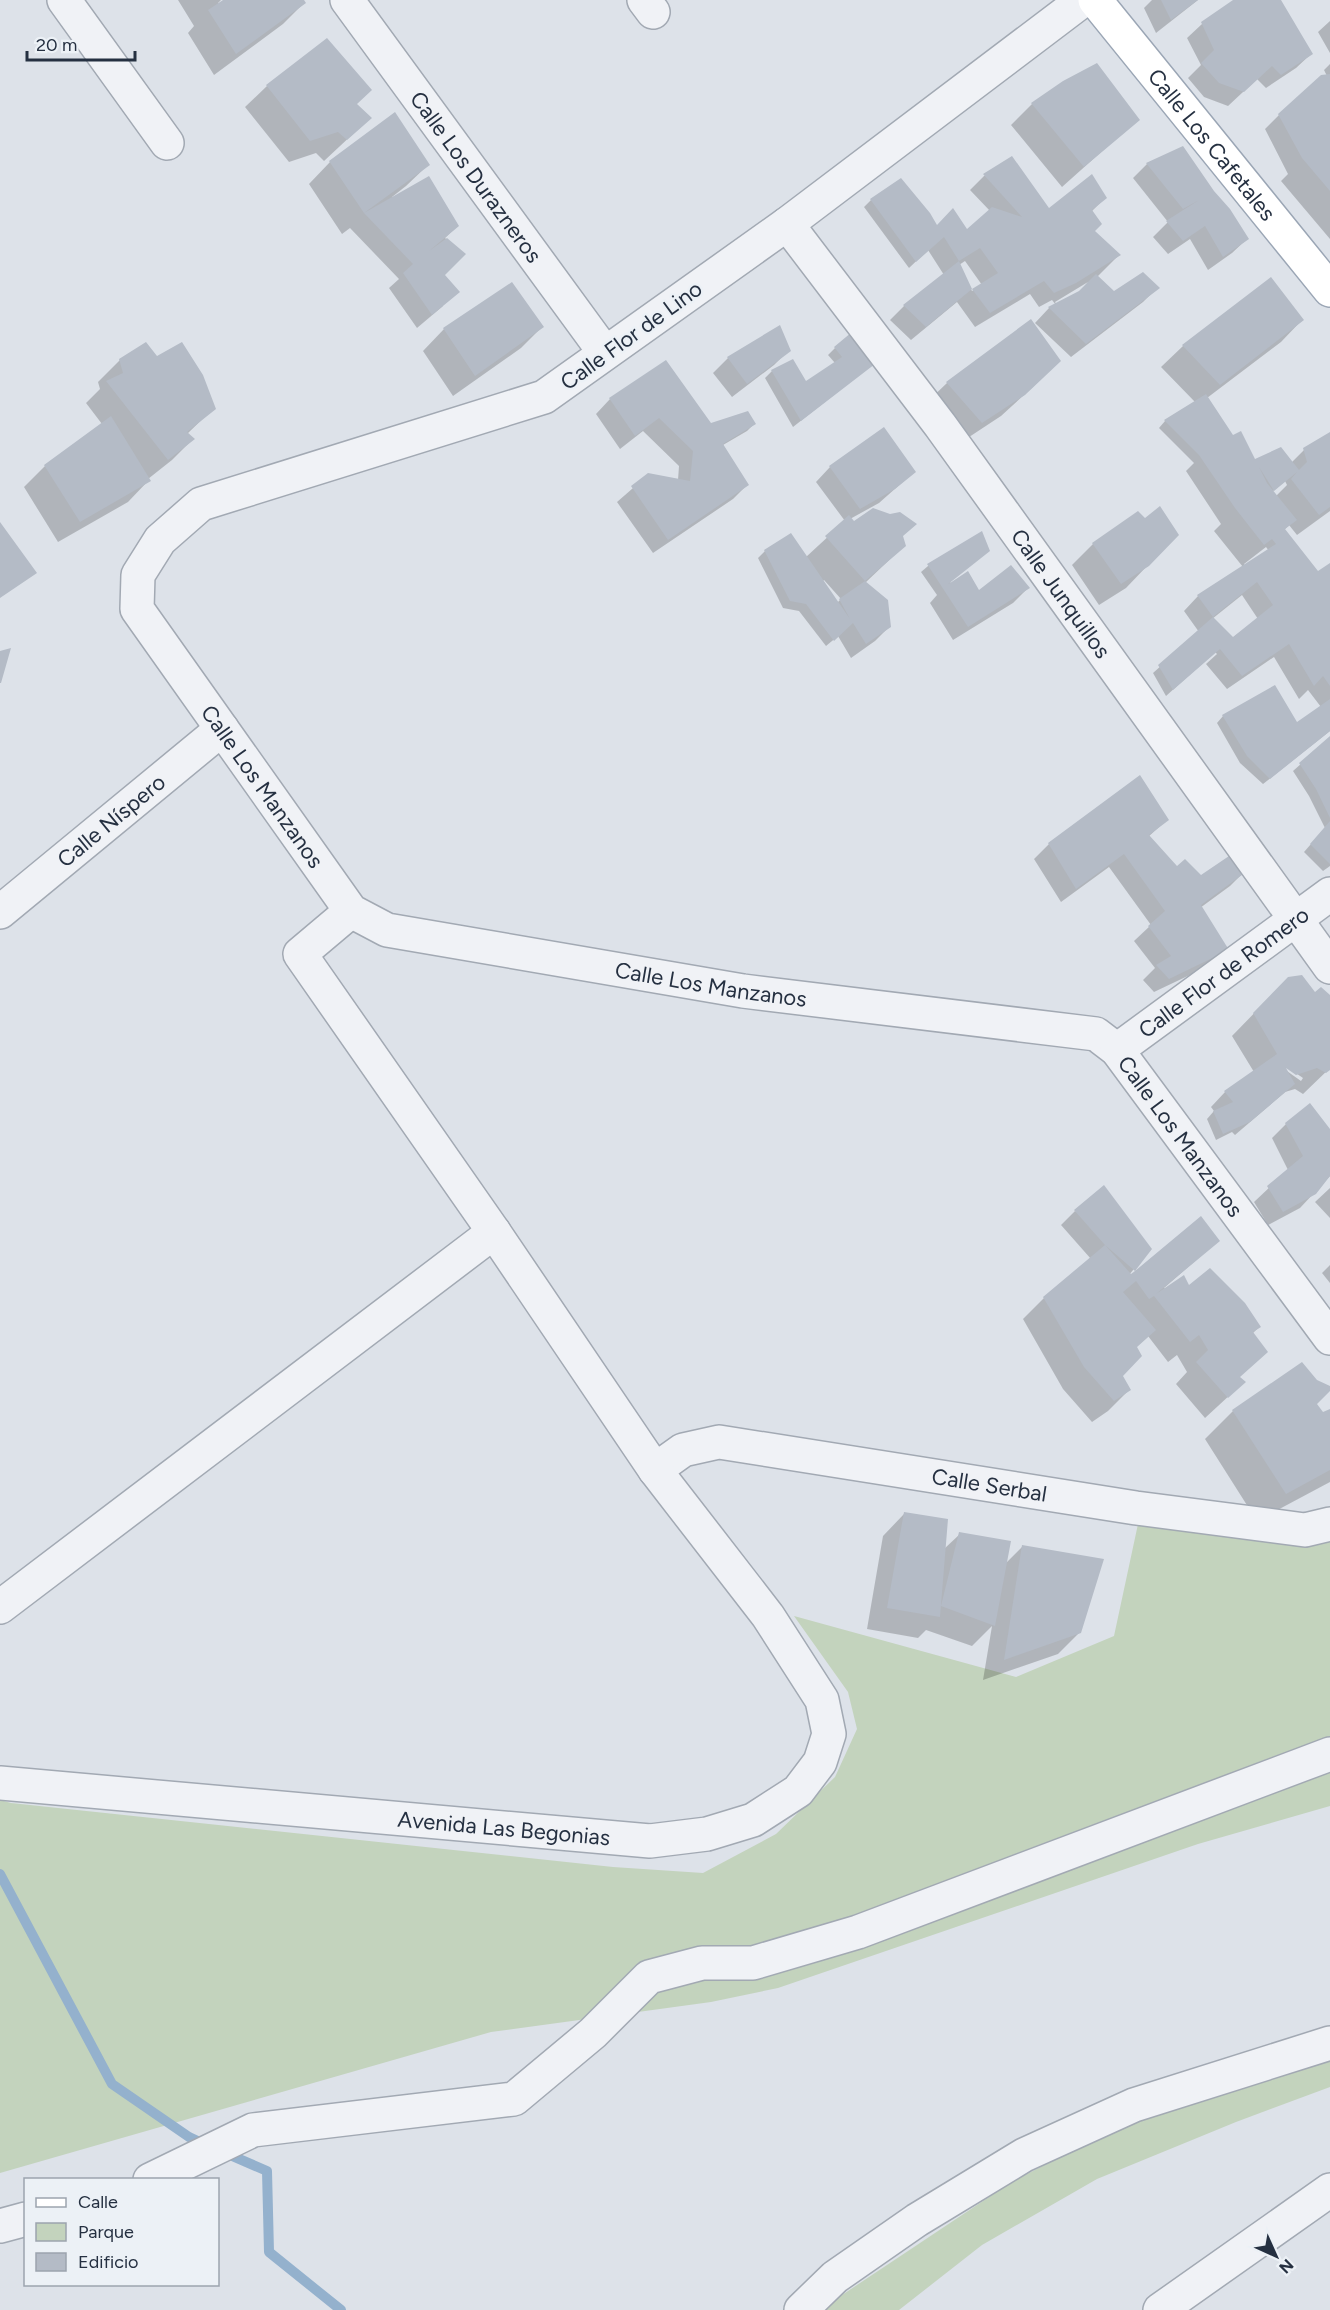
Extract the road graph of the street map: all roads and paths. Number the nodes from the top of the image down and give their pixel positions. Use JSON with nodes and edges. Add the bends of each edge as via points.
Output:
{"nodes":[{"id":1,"x":64,"y":0,"type":"edge"},
{"id":2,"x":347,"y":0,"type":"edge"},
{"id":3,"x":1083,"y":0,"type":"edge"},
{"id":4,"x":1095,"y":0,"type":"edge"},
{"id":5,"x":167,"y":143,"type":"dead end"},
{"id":6,"x":787,"y":224,"type":"junction"},
{"id":7,"x":1330,"y":290,"type":"edge"},
{"id":8,"x":605,"y":353,"type":"junction"},
{"id":9,"x":138,"y":575,"type":"joint"},
{"id":10,"x":222,"y":729,"type":"junction"},
{"id":11,"x":1330,"y":894,"type":"edge"},
{"id":12,"x":351,"y":911,"type":"junction"},
{"id":13,"x":0,"y":912,"type":"edge"},
{"id":14,"x":1295,"y":920,"type":"junction"},
{"id":15,"x":1330,"y":967,"type":"edge"},
{"id":16,"x":1117,"y":1050,"type":"junction"},
{"id":17,"x":494,"y":1232,"type":"junction"},
{"id":18,"x":1330,"y":1338,"type":"edge"},
{"id":19,"x":656,"y":1470,"type":"junction"},
{"id":20,"x":1330,"y":1524,"type":"edge"},
{"id":21,"x":0,"y":1606,"type":"edge"},
{"id":22,"x":1330,"y":1754,"type":"edge"},
{"id":23,"x":0,"y":1783,"type":"edge"},
{"id":24,"x":1330,"y":2043,"type":"edge"},
{"id":25,"x":154,"y":2178,"type":"edge"},
{"id":26,"x":1330,"y":2190,"type":"edge"},
{"id":27,"x":24,"y":2220,"type":"edge"},
{"id":28,"x":0,"y":2226,"type":"edge"},
{"id":29,"x":801,"y":2310,"type":"edge"},
{"id":30,"x":1160,"y":2310,"type":"edge"}],
"edges":[{"from":1,"to":5,"type":"street"},
{"from":2,"to":8,"type":"street","name":"Calle Los Durazneros"},
{"from":3,"to":6,"type":"street","name":"Calle Flor de Lino"},
{"from":4,"to":7,"type":"main road","name":"Calle Los Cafetales"},
{"from":6,"to":8,"type":"street","name":"Calle Flor de Lino"},
{"from":6,"to":14,"type":"street","name":"Calle Junquillos","via":[[940,425]]},
{"from":8,"to":9,"type":"street","name":"Calle Flor de Lino","via":[[544,397],[201,504],[160,540]]},
{"from":9,"to":10,"type":"street","name":"Calle Los Manzanos","via":[[137,609]]},
{"from":10,"to":12,"type":"street","name":"Calle Los Manzanos"},
{"from":10,"to":13,"type":"street","name":"Calle Níspero"},
{"from":11,"to":14,"type":"street","name":"Calle Flor de Romero"},
{"from":12,"to":16,"type":"street","name":"Calle Los Manzanos","via":[[387,930],[743,991],[1096,1034]]},
{"from":12,"to":17,"type":"street","name":"Avenida Las Begonias","via":[[300,954]]},
{"from":14,"to":15,"type":"street","name":"Calle Junquillos"},
{"from":14,"to":16,"type":"street","name":"Calle Flor de Romero"},
{"from":16,"to":18,"type":"street","name":"Calle Los Manzanos"},
{"from":17,"to":19,"type":"street","name":"Avenida Las Begonias"},
{"from":17,"to":21,"type":"street"},
{"from":19,"to":20,"type":"street","name":"Calle Serbal","via":[[683,1450],[719,1442],[1136,1508],[1305,1530]]},
{"from":19,"to":23,"type":"street","name":"Avenida Las Begonias","via":[[768,1616],[822,1700],[829,1734],[820,1762],[798,1791],[753,1820],[707,1834],[650,1841]]},
{"from":22,"to":25,"type":"street","via":[[858,1932],[753,1964],[702,1963],[649,1977],[593,2033],[514,2099],[253,2130]]},
{"from":24,"to":29,"type":"street","via":[[1134,2105],[1024,2155],[917,2220],[835,2277]]},
{"from":26,"to":30,"type":"street"},
{"from":27,"to":28,"type":"street"}]}
